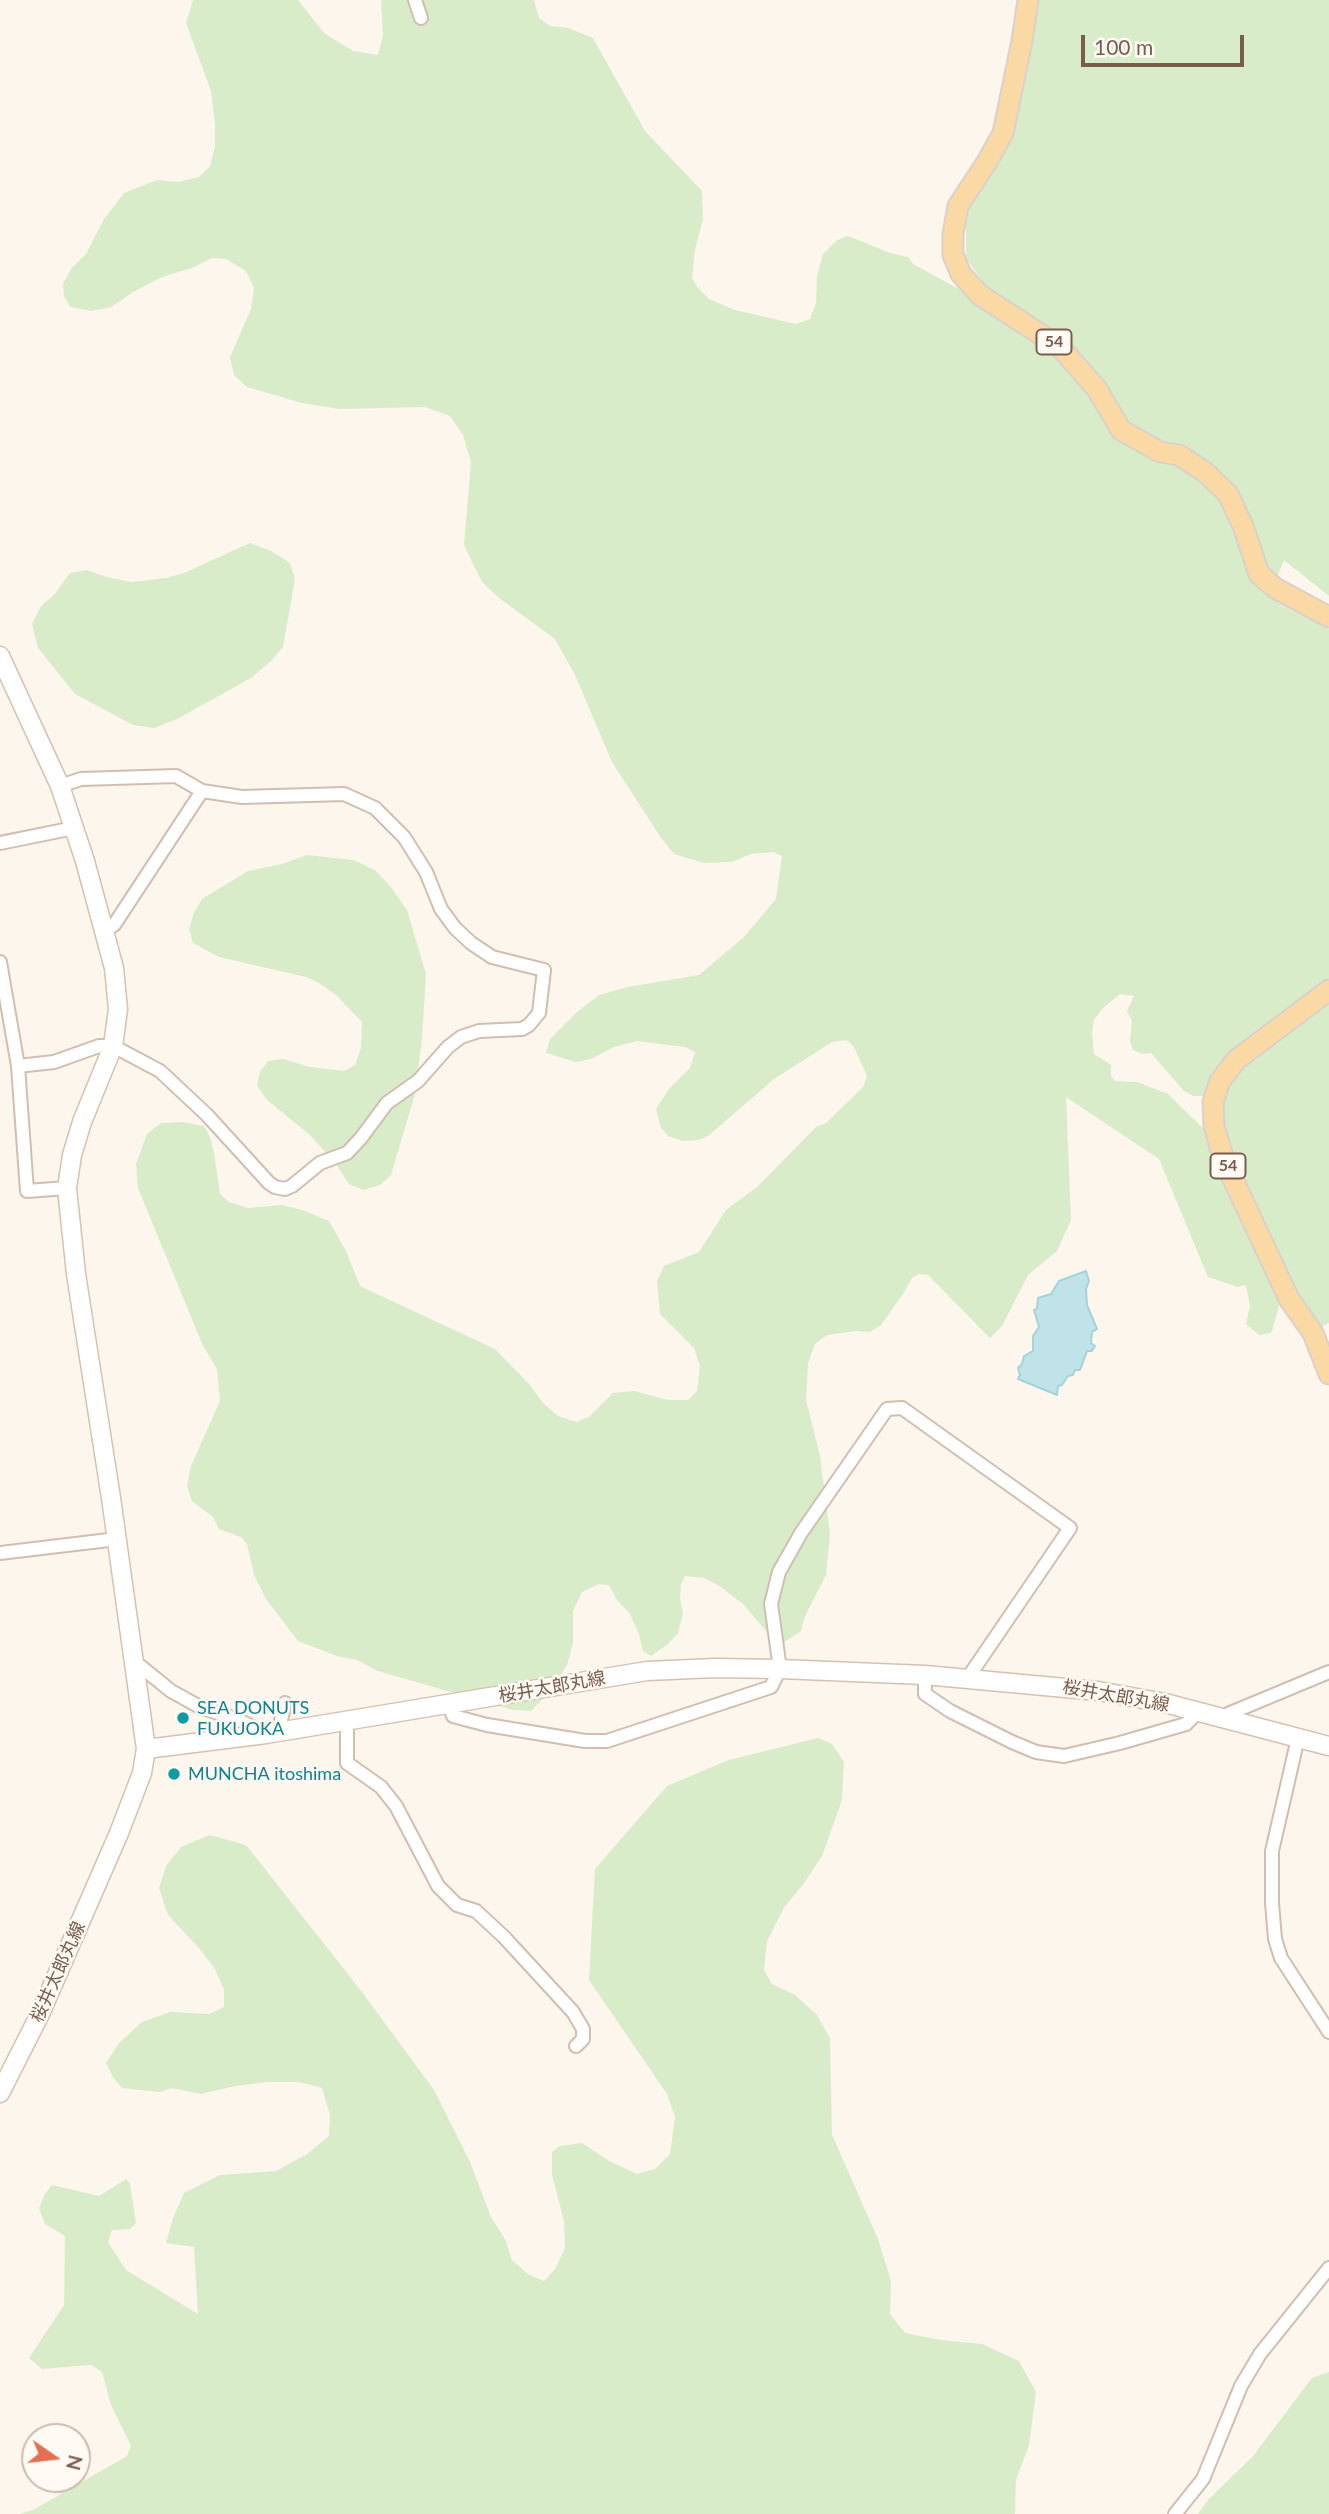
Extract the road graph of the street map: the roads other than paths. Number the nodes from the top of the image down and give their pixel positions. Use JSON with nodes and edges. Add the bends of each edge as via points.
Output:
{"nodes":[{"id":1,"x":415,"y":0,"type":"edge"},
{"id":2,"x":1028,"y":0,"type":"edge"},
{"id":3,"x":421,"y":18,"type":"dead end"},
{"id":4,"x":1329,"y":617,"type":"edge"},
{"id":5,"x":0,"y":656,"type":"edge"},
{"id":6,"x":4,"y":674,"type":"edge"},
{"id":7,"x":60,"y":786,"type":"junction"},
{"id":8,"x":202,"y":791,"type":"junction"},
{"id":9,"x":74,"y":828,"type":"junction"},
{"id":10,"x":0,"y":843,"type":"edge"},
{"id":11,"x":105,"y":930,"type":"junction"},
{"id":12,"x":0,"y":962,"type":"edge"},
{"id":13,"x":1329,"y":990,"type":"edge"},
{"id":14,"x":113,"y":1046,"type":"junction"},
{"id":15,"x":18,"y":1066,"type":"junction"},
{"id":16,"x":67,"y":1188,"type":"junction"},
{"id":17,"x":1329,"y":1374,"type":"edge"},
{"id":18,"x":117,"y":1539,"type":"junction"},
{"id":19,"x":0,"y":1553,"type":"edge"},
{"id":20,"x":134,"y":1661,"type":"junction"},
{"id":21,"x":780,"y":1669,"type":"junction"},
{"id":22,"x":1329,"y":1672,"type":"edge"},
{"id":23,"x":925,"y":1675,"type":"junction"},
{"id":24,"x":967,"y":1679,"type":"junction"},
{"id":25,"x":285,"y":1703,"type":"dead end"},
{"id":26,"x":449,"y":1705,"type":"junction"},
{"id":27,"x":1198,"y":1712,"type":"junction"},
{"id":28,"x":1226,"y":1718,"type":"junction"},
{"id":29,"x":347,"y":1721,"type":"junction"},
{"id":30,"x":272,"y":1733,"type":"junction"},
{"id":31,"x":1298,"y":1738,"type":"junction"},
{"id":32,"x":1329,"y":1746,"type":"edge"},
{"id":33,"x":146,"y":1749,"type":"junction"},
{"id":34,"x":1329,"y":2032,"type":"edge"},
{"id":35,"x":576,"y":2046,"type":"dead end"},
{"id":36,"x":0,"y":2093,"type":"edge"},
{"id":37,"x":1329,"y":2268,"type":"edge"},
{"id":38,"x":1175,"y":2514,"type":"edge"}],
"edges":[{"from":1,"to":3,"type":"street"},
{"from":2,"to":4,"type":"main road","number":"54","via":[[1003,133],[958,206],[953,255],[961,274],[980,295],[1060,347],[1097,389],[1121,430],[1160,452],[1179,455],[1205,472],[1228,494],[1259,574],[1275,588]]},
{"from":5,"to":6,"type":"main road"},
{"from":6,"to":7,"type":"main road"},
{"from":7,"to":8,"type":"street","via":[[81,779],[168,775]]},
{"from":7,"to":9,"type":"main road"},
{"from":8,"to":11,"type":"street","via":[[114,925]]},
{"from":8,"to":14,"type":"street","via":[[249,797],[344,794],[375,808],[404,837],[426,872],[441,909],[471,943],[492,957],[544,970],[539,1013],[522,1029],[479,1031],[448,1046],[418,1081],[394,1095],[347,1153],[320,1163],[285,1189],[269,1182],[160,1072]]},
{"from":9,"to":10,"type":"street"},
{"from":9,"to":11,"type":"main road"},
{"from":11,"to":14,"type":"main road","via":[[118,1009]]},
{"from":12,"to":15,"type":"street"},
{"from":13,"to":17,"type":"main road","number":"54","via":[[1236,1060],[1220,1081],[1213,1102],[1224,1160],[1289,1299],[1313,1332]]},
{"from":14,"to":15,"type":"street","via":[[99,1046],[54,1062]]},
{"from":14,"to":16,"type":"main road","via":[[82,1122]]},
{"from":15,"to":16,"type":"street","via":[[27,1191]]},
{"from":16,"to":18,"type":"main road"},
{"from":18,"to":19,"type":"street"},
{"from":18,"to":20,"type":"main road"},
{"from":20,"to":30,"type":"street","via":[[180,1697]]},
{"from":20,"to":33,"type":"main road"},
{"from":21,"to":23,"type":"main road","name":"桜井太郎丸線"},
{"from":21,"to":24,"type":"street","via":[[771,1604],[779,1572],[887,1409],[902,1408],[1070,1528]]},
{"from":21,"to":26,"type":"main road","name":"桜井太郎丸線","via":[[647,1671]]},
{"from":21,"to":26,"type":"street","via":[[771,1687],[607,1741],[487,1725],[453,1716]]},
{"from":22,"to":28,"type":"street","via":[[1228,1713]]},
{"from":23,"to":24,"type":"main road","name":"桜井太郎丸線"},
{"from":23,"to":27,"type":"street","via":[[925,1694],[950,1712],[1036,1752],[1064,1756],[1186,1724]]},
{"from":24,"to":27,"type":"main road","name":"桜井太郎丸線","via":[[1098,1690]]},
{"from":25,"to":30,"type":"street"},
{"from":26,"to":29,"type":"main road","name":"桜井太郎丸線"},
{"from":27,"to":28,"type":"main road","name":"桜井太郎丸線"},
{"from":28,"to":31,"type":"main road","name":"桜井太郎丸線"},
{"from":29,"to":30,"type":"main road","name":"桜井太郎丸線"},
{"from":29,"to":35,"type":"street","via":[[347,1763],[381,1787],[396,1806],[438,1886],[504,1937],[573,2012],[583,2029],[583,2039]]},
{"from":30,"to":33,"type":"main road","name":"桜井太郎丸線"},
{"from":31,"to":32,"type":"main road","name":"桜井太郎丸線"},
{"from":31,"to":34,"type":"street","via":[[1272,1851],[1275,1939],[1281,1958]]},
{"from":33,"to":36,"type":"main road","name":"桜井太郎丸線","via":[[120,1833]]},
{"from":37,"to":38,"type":"street","via":[[1260,2354],[1241,2386],[1203,2479]]}]}
